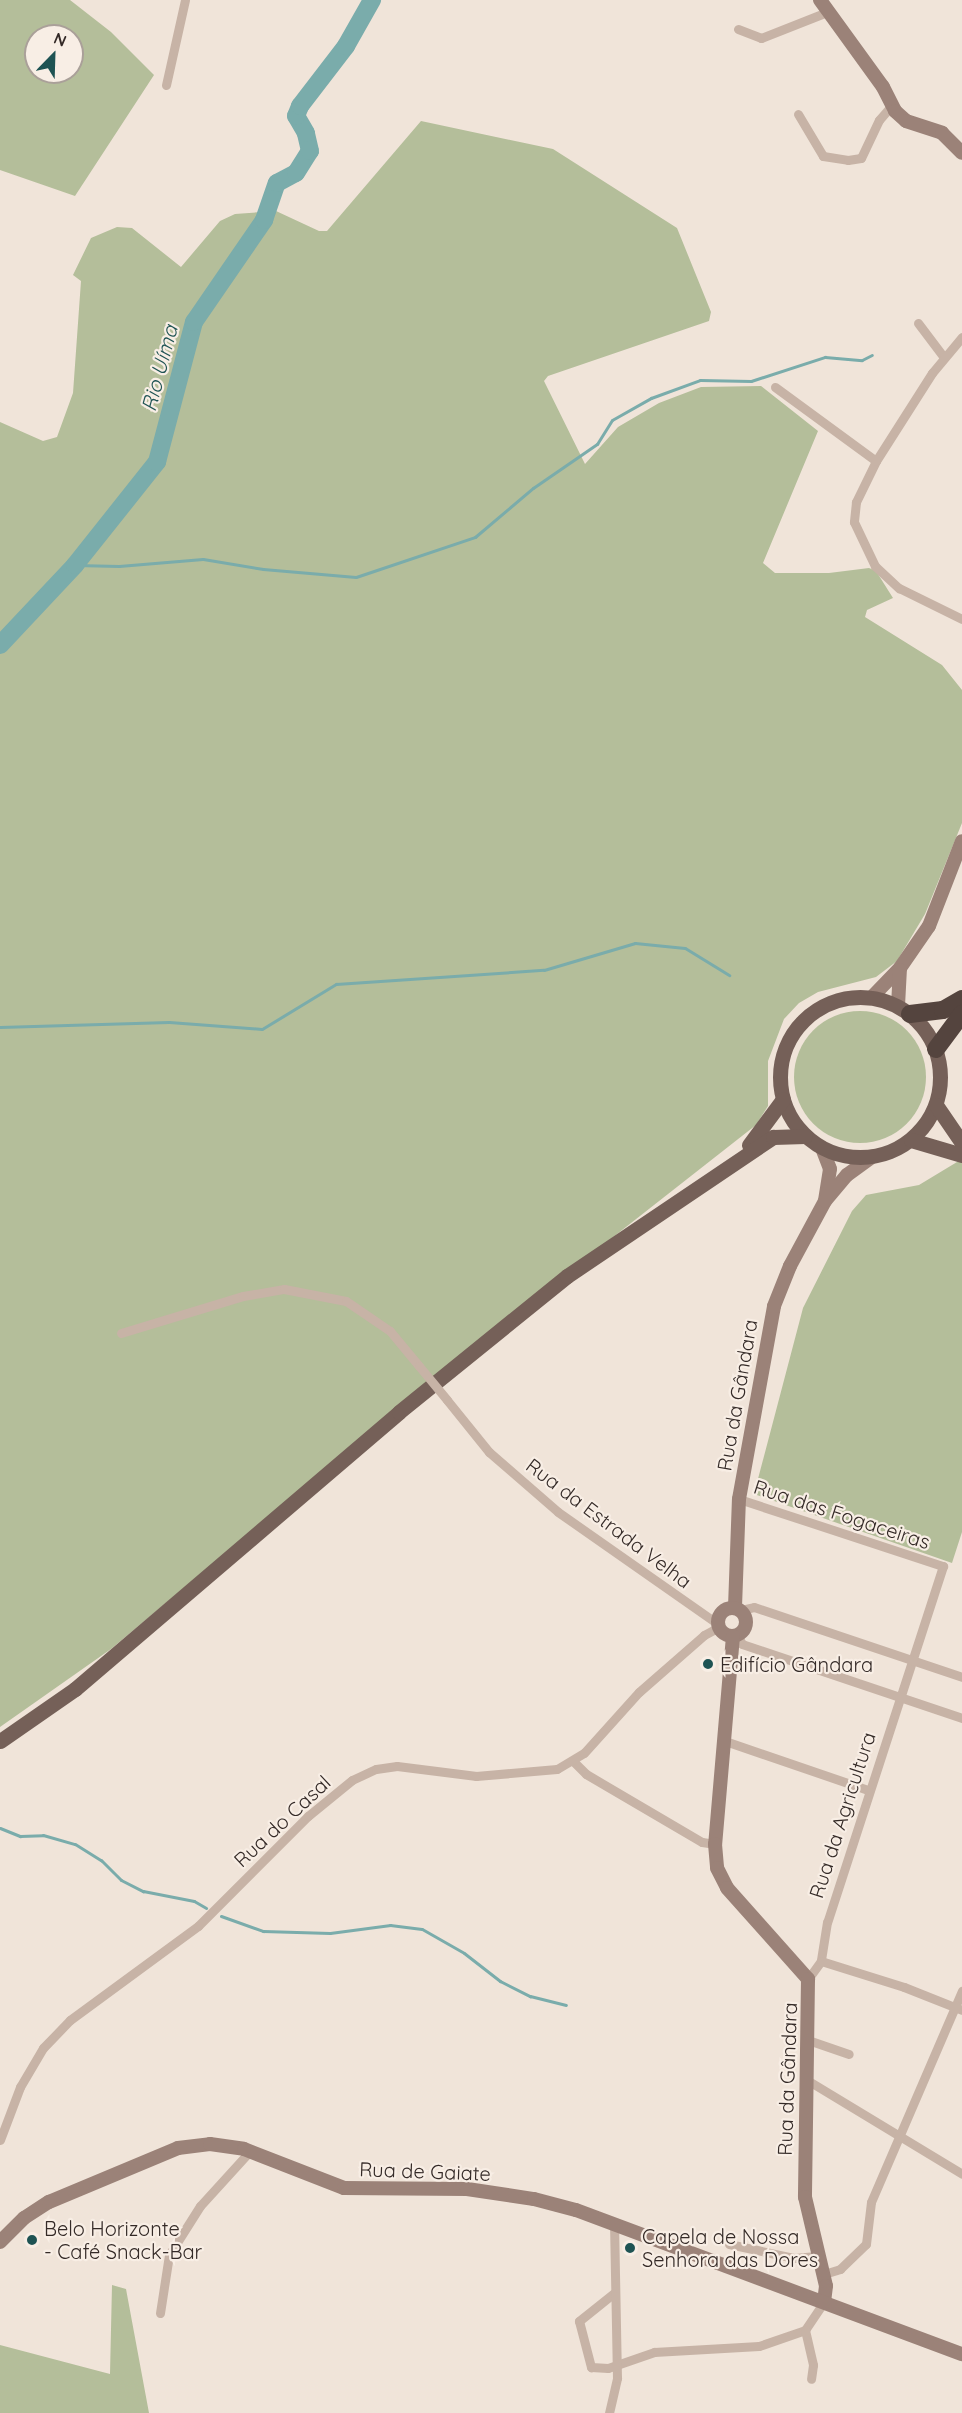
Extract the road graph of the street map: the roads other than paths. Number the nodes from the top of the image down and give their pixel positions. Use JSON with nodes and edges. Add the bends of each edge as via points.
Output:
{"nodes":[{"id":1,"x":185,"y":0,"type":"edge"},
{"id":2,"x":824,"y":6,"type":"edge"},
{"id":3,"x":738,"y":29,"type":"dead end"},
{"id":4,"x":166,"y":85,"type":"dead end"},
{"id":5,"x":892,"y":105,"type":"junction"},
{"id":6,"x":798,"y":114,"type":"dead end"},
{"id":7,"x":957,"y":139,"type":"edge"},
{"id":8,"x":962,"y":153,"type":"edge"},
{"id":9,"x":918,"y":323,"type":"dead end"},
{"id":10,"x":962,"y":337,"type":"edge"},
{"id":11,"x":944,"y":356,"type":"junction"},
{"id":12,"x":775,"y":387,"type":"dead end"},
{"id":13,"x":876,"y":461,"type":"junction"},
{"id":14,"x":962,"y":619,"type":"edge"},
{"id":15,"x":962,"y":841,"type":"edge"},
{"id":16,"x":900,"y":968,"type":"junction"},
{"id":17,"x":871,"y":998,"type":"junction"},
{"id":18,"x":962,"y":999,"type":"edge"},
{"id":19,"x":904,"y":1010,"type":"junction"},
{"id":20,"x":962,"y":1014,"type":"edge"},
{"id":21,"x":936,"y":1049,"type":"junction"},
{"id":22,"x":783,"y":1099,"type":"junction"},
{"id":23,"x":936,"y":1105,"type":"junction"},
{"id":24,"x":805,"y":1136,"type":"junction"},
{"id":25,"x":911,"y":1140,"type":"junction"},
{"id":26,"x":962,"y":1143,"type":"edge"},
{"id":27,"x":822,"y":1148,"type":"junction"},
{"id":28,"x":962,"y":1155,"type":"edge"},
{"id":29,"x":739,"y":1157,"type":"junction"},
{"id":30,"x":872,"y":1157,"type":"junction"},
{"id":31,"x":825,"y":1201,"type":"junction"},
{"id":32,"x":121,"y":1333,"type":"dead end"},
{"id":33,"x":739,"y":1499,"type":"junction"},
{"id":34,"x":738,"y":1609,"type":"junction"},
{"id":35,"x":719,"y":1625,"type":"junction"},
{"id":36,"x":735,"y":1636,"type":"junction"},
{"id":37,"x":912,"y":1660,"type":"junction"},
{"id":38,"x":962,"y":1677,"type":"edge"},
{"id":39,"x":899,"y":1696,"type":"junction"},
{"id":40,"x":962,"y":1718,"type":"edge"},
{"id":41,"x":0,"y":1741,"type":"edge"},
{"id":42,"x":725,"y":1741,"type":"junction"},
{"id":43,"x":574,"y":1762,"type":"junction"},
{"id":44,"x":868,"y":1790,"type":"junction"},
{"id":45,"x":715,"y":1844,"type":"junction"},
{"id":46,"x":821,"y":1961,"type":"junction"},
{"id":47,"x":808,"y":1979,"type":"junction"},
{"id":48,"x":962,"y":1990,"type":"edge"},
{"id":49,"x":958,"y":2008,"type":"edge"},
{"id":50,"x":808,"y":2040,"type":"junction"},
{"id":51,"x":849,"y":2054,"type":"dead end"},
{"id":52,"x":807,"y":2080,"type":"junction"},
{"id":53,"x":900,"y":2136,"type":"junction"},
{"id":54,"x":0,"y":2140,"type":"edge"},
{"id":55,"x":250,"y":2151,"type":"junction"},
{"id":56,"x":962,"y":2174,"type":"edge"},
{"id":57,"x":614,"y":2224,"type":"junction"},
{"id":58,"x":0,"y":2242,"type":"edge"},
{"id":59,"x":729,"y":2244,"type":"dead end"},
{"id":60,"x":819,"y":2256,"type":"junction"},
{"id":61,"x":824,"y":2274,"type":"junction"},
{"id":62,"x":614,"y":2293,"type":"junction"},
{"id":63,"x":824,"y":2302,"type":"junction"},
{"id":64,"x":160,"y":2313,"type":"dead end"},
{"id":65,"x":805,"y":2330,"type":"junction"},
{"id":66,"x":962,"y":2354,"type":"edge"},
{"id":67,"x":616,"y":2367,"type":"junction"},
{"id":68,"x":811,"y":2379,"type":"dead end"},
{"id":69,"x":609,"y":2413,"type":"edge"}],
"edges":[{"from":1,"to":4,"type":"street"},
{"from":2,"to":3,"type":"street","via":[[761,38]]},
{"from":2,"to":5,"type":"main road"},
{"from":5,"to":6,"type":"street","via":[[879,120],[861,158],[848,160],[823,156]]},
{"from":5,"to":7,"type":"main road","via":[[906,120]]},
{"from":7,"to":8,"type":"main road"},
{"from":9,"to":11,"type":"street"},
{"from":10,"to":11,"type":"street"},
{"from":11,"to":13,"type":"street"},
{"from":12,"to":13,"type":"street"},
{"from":13,"to":14,"type":"street","via":[[856,502],[854,522],[869,556],[899,588]]},
{"from":15,"to":16,"type":"main road","via":[[929,926]]},
{"from":16,"to":17,"type":"main road"},
{"from":16,"to":19,"type":"main road"},
{"from":17,"to":19,"type":"main road"},
{"from":17,"to":22,"type":"main road","via":[[828,1004],[800,1025],[782,1056]]},
{"from":18,"to":19,"type":"highway","via":[[943,1010]]},
{"from":19,"to":21,"type":"main road"},
{"from":20,"to":21,"type":"highway"},
{"from":21,"to":23,"type":"main road","via":[[941,1077]]},
{"from":22,"to":24,"type":"main road"},
{"from":22,"to":29,"type":"main road"},
{"from":23,"to":25,"type":"main road"},
{"from":23,"to":26,"type":"main road"},
{"from":24,"to":27,"type":"main road"},
{"from":24,"to":29,"type":"main road","via":[[773,1137]]},
{"from":25,"to":28,"type":"main road"},
{"from":25,"to":30,"type":"main road"},
{"from":27,"to":30,"type":"main road","via":[[846,1156]]},
{"from":27,"to":31,"type":"main road","name":"Rua da Gândara","via":[[830,1169]]},
{"from":29,"to":41,"type":"main road","via":[[567,1276],[399,1412],[75,1689]]},
{"from":30,"to":31,"type":"main road","name":"Rua da Gândara","via":[[847,1174]]},
{"from":31,"to":33,"type":"main road","name":"Rua da Gândara","via":[[790,1266],[774,1306]]},
{"from":32,"to":35,"type":"street","name":"Rua da Estrada Velha","bridge":true,"via":[[243,1296],[284,1289],[346,1300],[390,1331],[489,1452],[558,1512]]},
{"from":33,"to":34,"type":"main road","name":"Rua da Gândara"},
{"from":33,"to":37,"type":"street","name":"Rua das Fogaceiras","via":[[943,1566]]},
{"from":34,"to":35,"type":"main road","via":[[722,1611]]},
{"from":34,"to":36,"type":"main road","name":"Rua da Gândara","via":[[747,1622]]},
{"from":34,"to":37,"type":"street","via":[[754,1607]]},
{"from":35,"to":36,"type":"main road"},
{"from":35,"to":43,"type":"street","via":[[639,1692]]},
{"from":36,"to":39,"type":"street","via":[[742,1644]]},
{"from":36,"to":42,"type":"main road","name":"Rua da Gândara"},
{"from":37,"to":38,"type":"street"},
{"from":37,"to":39,"type":"street","name":"Rua da Agricultura"},
{"from":39,"to":40,"type":"street"},
{"from":39,"to":44,"type":"street","name":"Rua da Agricultura"},
{"from":42,"to":44,"type":"street"},
{"from":42,"to":45,"type":"main road","name":"Rua da Gândara"},
{"from":43,"to":45,"type":"street","via":[[586,1774],[702,1842]]},
{"from":43,"to":54,"type":"street","name":"Rua do Casal","via":[[527,1775],[476,1776],[397,1766],[352,1780],[308,1816],[198,1926],[43,2048],[20,2087]]},
{"from":44,"to":46,"type":"street","name":"Rua da Agricultura","via":[[827,1922]]},
{"from":45,"to":47,"type":"main road","name":"Rua da Gândara","via":[[717,1868],[727,1888]]},
{"from":46,"to":47,"type":"street","name":"Rua da Agricultura"},
{"from":46,"to":49,"type":"street"},
{"from":47,"to":50,"type":"main road","name":"Rua da Gândara"},
{"from":48,"to":49,"type":"street"},
{"from":49,"to":53,"type":"street"},
{"from":50,"to":51,"type":"street"},
{"from":50,"to":52,"type":"main road","name":"Rua da Gândara"},
{"from":52,"to":53,"type":"street"},
{"from":52,"to":60,"type":"main road","name":"Rua da Gândara","via":[[805,2197]]},
{"from":53,"to":56,"type":"street"},
{"from":53,"to":61,"type":"street","via":[[871,2202],[866,2244],[840,2269]]},
{"from":55,"to":57,"type":"main road","name":"Rua de Gaiate","via":[[344,2188],[478,2191],[534,2199]]},
{"from":55,"to":58,"type":"main road","name":"Rua de Gaiate","via":[[210,2144],[178,2148],[49,2202],[24,2218]]},
{"from":55,"to":64,"type":"street","via":[[200,2206],[169,2255]]},
{"from":57,"to":62,"type":"street"},
{"from":57,"to":63,"type":"main road","name":"Rua de Gaiate"},
{"from":59,"to":60,"type":"street","via":[[794,2258]]},
{"from":60,"to":61,"type":"main road","name":"Rua da Gândara"},
{"from":61,"to":63,"type":"main road","name":"Rua da Gândara"},
{"from":62,"to":67,"type":"street"},
{"from":62,"to":67,"type":"street","via":[[579,2321],[591,2367]]},
{"from":63,"to":65,"type":"street"},
{"from":63,"to":66,"type":"main road","name":"Rua de Gaiate"},
{"from":65,"to":67,"type":"street","via":[[759,2346],[654,2352]]},
{"from":65,"to":68,"type":"street","via":[[813,2365]]},
{"from":67,"to":69,"type":"street"}]}
